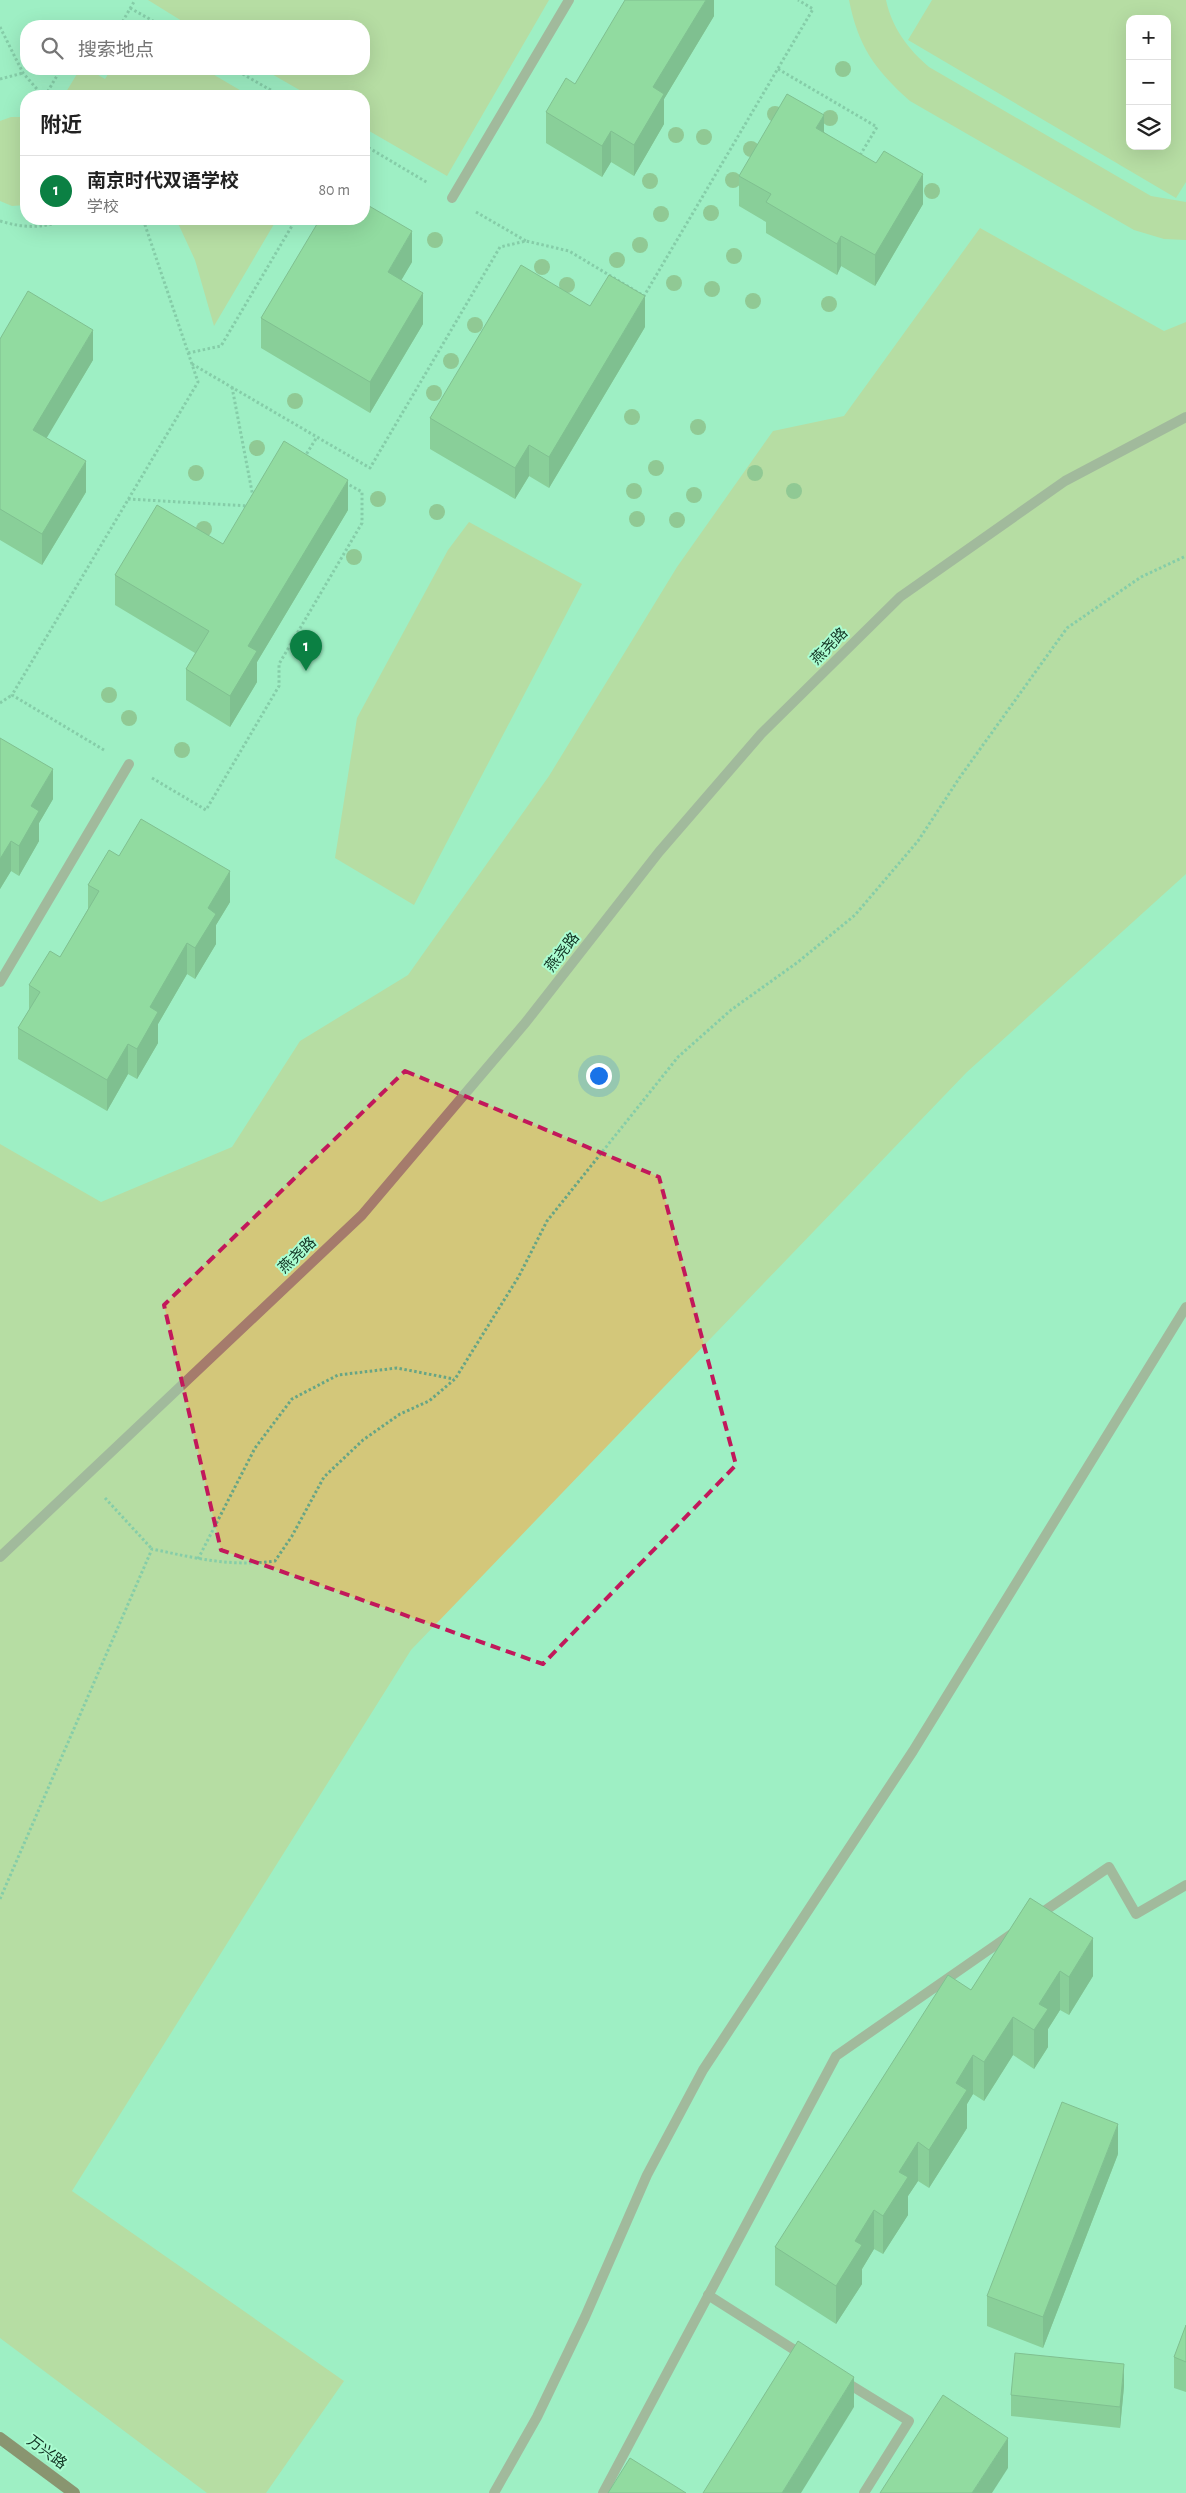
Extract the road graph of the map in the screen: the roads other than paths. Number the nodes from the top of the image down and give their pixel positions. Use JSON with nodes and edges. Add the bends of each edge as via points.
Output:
{"nodes":[{"id":1,"x":569,"y":0,"type":"edge"},
{"id":2,"x":452,"y":198,"type":"dead end"},
{"id":3,"x":1186,"y":417,"type":"edge"},
{"id":4,"x":129,"y":764,"type":"road end"},
{"id":5,"x":0,"y":982,"type":"edge"},
{"id":6,"x":1186,"y":1307,"type":"edge"},
{"id":7,"x":0,"y":1557,"type":"edge"},
{"id":8,"x":1186,"y":1885,"type":"edge"},
{"id":9,"x":708,"y":2295,"type":"junction"},
{"id":10,"x":816,"y":2364,"type":"edge"},
{"id":11,"x":833,"y":2374,"type":"edge"},
{"id":12,"x":0,"y":2438,"type":"edge"},
{"id":13,"x":74,"y":2493,"type":"edge"},
{"id":14,"x":494,"y":2493,"type":"edge"},
{"id":15,"x":603,"y":2493,"type":"edge"},
{"id":16,"x":864,"y":2493,"type":"edge"}],
"edges":[{"from":1,"to":2,"type":"street"},
{"from":3,"to":7,"type":"street","name":"燕尧路","via":[[1066,482],[900,597],[761,734],[659,852],[526,1022],[362,1215]]},
{"from":4,"to":5,"type":"street"},
{"from":6,"to":14,"type":"street","via":[[913,1752],[703,2070],[647,2176],[537,2416]]},
{"from":8,"to":9,"type":"street","via":[[1136,1914],[1109,1867],[836,2056]]},
{"from":9,"to":10,"type":"street"},
{"from":9,"to":15,"type":"street"},
{"from":11,"to":16,"type":"street","via":[[909,2421]]},
{"from":12,"to":13,"type":"main road","name":"万兴路"}]}
